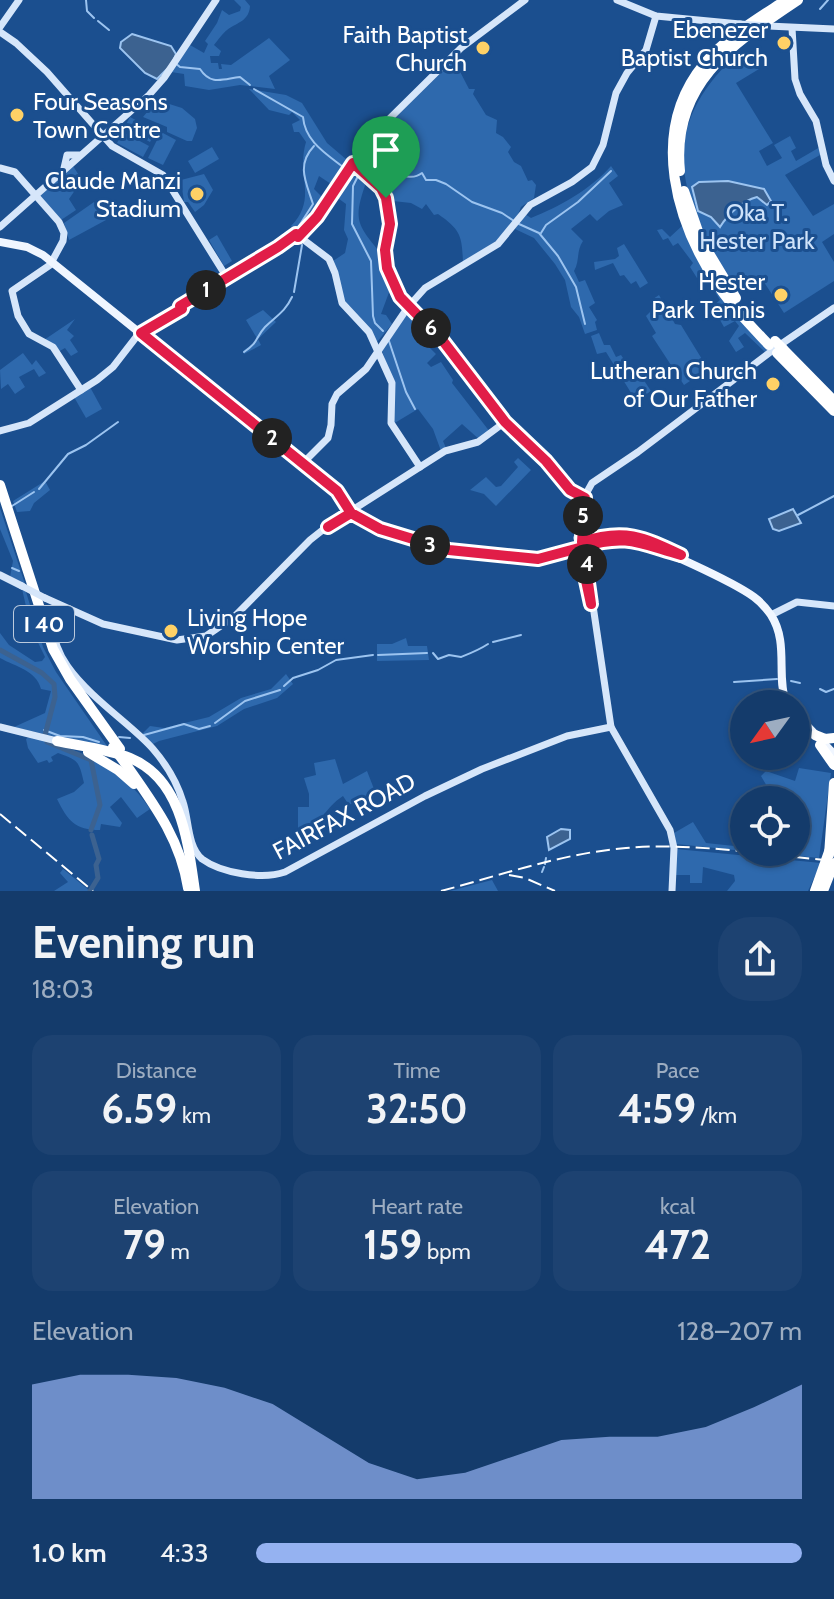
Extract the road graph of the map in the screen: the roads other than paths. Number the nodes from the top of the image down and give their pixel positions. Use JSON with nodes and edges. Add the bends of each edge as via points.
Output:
{"nodes":[{"id":1,"x":19,"y":0,"type":"edge"},
{"id":2,"x":216,"y":0,"type":"edge"},
{"id":3,"x":522,"y":0,"type":"edge"},
{"id":4,"x":617,"y":0,"type":"edge"},
{"id":5,"x":786,"y":0,"type":"edge"},
{"id":6,"x":798,"y":0,"type":"edge"},
{"id":7,"x":656,"y":16,"type":"junction"},
{"id":8,"x":792,"y":28,"type":"junction"},
{"id":9,"x":834,"y":29,"type":"edge"},
{"id":10,"x":0,"y":30,"type":"edge"},
{"id":11,"x":102,"y":136,"type":"junction"},
{"id":12,"x":353,"y":163,"type":"junction"},
{"id":13,"x":0,"y":169,"type":"edge"},
{"id":14,"x":834,"y":181,"type":"edge"},
{"id":15,"x":34,"y":196,"type":"junction"},
{"id":16,"x":0,"y":227,"type":"edge"},
{"id":17,"x":297,"y":235,"type":"junction"},
{"id":18,"x":2,"y":242,"type":"edge"},
{"id":19,"x":52,"y":262,"type":"junction"},
{"id":20,"x":228,"y":279,"type":"junction"},
{"id":21,"x":408,"y":307,"type":"junction"},
{"id":22,"x":834,"y":308,"type":"edge"},
{"id":23,"x":140,"y":332,"type":"junction"},
{"id":24,"x":776,"y":347,"type":"junction"},
{"id":25,"x":378,"y":350,"type":"junction"},
{"id":26,"x":80,"y":389,"type":"junction"},
{"id":27,"x":834,"y":401,"type":"edge"},
{"id":28,"x":834,"y":411,"type":"edge"},
{"id":29,"x":505,"y":422,"type":"junction"},
{"id":30,"x":0,"y":429,"type":"edge"},
{"id":31,"x":303,"y":463,"type":"junction"},
{"id":32,"x":420,"y":467,"type":"junction"},
{"id":33,"x":0,"y":485,"type":"edge"},
{"id":34,"x":0,"y":497,"type":"edge"},
{"id":35,"x":585,"y":498,"type":"junction"},
{"id":36,"x":351,"y":513,"type":"junction"},
{"id":37,"x":581,"y":545,"type":"junction"},
{"id":38,"x":664,"y":549,"type":"junction"},
{"id":39,"x":0,"y":575,"type":"edge"},
{"id":40,"x":59,"y":605,"type":"junction"},
{"id":41,"x":834,"y":606,"type":"edge"},
{"id":42,"x":774,"y":615,"type":"junction"},
{"id":43,"x":787,"y":690,"type":"edge"},
{"id":44,"x":0,"y":727,"type":"edge"},
{"id":45,"x":611,"y":727,"type":"junction"},
{"id":46,"x":810,"y":731,"type":"edge"},
{"id":47,"x":810,"y":734,"type":"edge"},
{"id":48,"x":834,"y":738,"type":"edge"},
{"id":49,"x":818,"y":740,"type":"junction"},
{"id":50,"x":57,"y":741,"type":"junction"},
{"id":51,"x":116,"y":748,"type":"junction"},
{"id":52,"x":833,"y":752,"type":"edge"},
{"id":53,"x":128,"y":764,"type":"junction"},
{"id":54,"x":834,"y":765,"type":"edge"},
{"id":55,"x":834,"y":783,"type":"edge"},
{"id":56,"x":165,"y":820,"type":"junction"},
{"id":57,"x":834,"y":836,"type":"edge"},
{"id":58,"x":832,"y":862,"type":"edge"},
{"id":59,"x":193,"y":891,"type":"edge"},
{"id":60,"x":672,"y":891,"type":"edge"},
{"id":61,"x":815,"y":891,"type":"edge"},
{"id":62,"x":823,"y":891,"type":"edge"}],
"edges":[{"from":1,"to":10,"type":"street"},
{"from":2,"to":11,"type":"street","via":[[149,95]]},
{"from":3,"to":12,"type":"street","via":[[461,48],[380,128]]},
{"from":3,"to":17,"type":"street","via":[[459,44],[382,121]]},
{"from":4,"to":7,"type":"street"},
{"from":5,"to":24,"type":"highway","via":[[731,38],[699,71],[678,112],[672,154],[677,195],[702,258],[734,308]]},
{"from":6,"to":24,"type":"highway","via":[[712,66],[688,106],[680,141],[681,181],[701,240],[735,297]]},
{"from":7,"to":8,"type":"street","bridge":true},
{"from":7,"to":21,"type":"street","via":[[652,39],[616,93],[592,167],[530,205],[504,239],[430,284]]},
{"from":8,"to":9,"type":"street"},
{"from":8,"to":14,"type":"street","via":[[795,79],[819,129]]},
{"from":10,"to":11,"type":"street","via":[[47,72]]},
{"from":11,"to":15,"type":"street","via":[[79,155],[67,155],[64,168]]},
{"from":11,"to":20,"type":"street","via":[[118,151],[163,175]]},
{"from":12,"to":17,"type":"street","via":[[317,217]]},
{"from":12,"to":21,"type":"street","via":[[381,188],[390,215],[387,268]]},
{"from":13,"to":15,"type":"street","via":[[15,174]]},
{"from":15,"to":16,"type":"street"},
{"from":15,"to":19,"type":"street","via":[[63,231]]},
{"from":17,"to":20,"type":"street"},
{"from":17,"to":25,"type":"street","via":[[329,259],[342,303],[367,329]]},
{"from":18,"to":19,"type":"main road","via":[[27,247]]},
{"from":19,"to":23,"type":"main road"},
{"from":19,"to":26,"type":"street","via":[[12,291],[29,334],[53,347]]},
{"from":20,"to":23,"type":"street"},
{"from":21,"to":25,"type":"street"},
{"from":21,"to":29,"type":"street","via":[[438,335]]},
{"from":22,"to":35,"type":"street","via":[[595,480]]},
{"from":23,"to":26,"type":"street"},
{"from":23,"to":31,"type":"main road"},
{"from":24,"to":27,"type":"highway"},
{"from":24,"to":28,"type":"highway"},
{"from":25,"to":31,"type":"street","via":[[366,369],[335,396],[328,438]]},
{"from":25,"to":32,"type":"street","via":[[392,383],[391,423]]},
{"from":26,"to":30,"type":"street","via":[[29,423]]},
{"from":29,"to":32,"type":"street","via":[[480,441],[445,451]]},
{"from":29,"to":35,"type":"street","via":[[570,490]]},
{"from":31,"to":36,"type":"main road"},
{"from":32,"to":36,"type":"street"},
{"from":33,"to":51,"type":"highway","number":"I 40","via":[[53,649]]},
{"from":34,"to":51,"type":"highway","number":"I 40","via":[[49,651],[65,682]]},
{"from":35,"to":37,"type":"street"},
{"from":36,"to":37,"type":"main road","via":[[380,529],[444,549],[538,559]]},
{"from":36,"to":40,"type":"street","via":[[310,540],[226,624],[197,639],[103,624]]},
{"from":37,"to":38,"type":"main road","via":[[617,539]]},
{"from":37,"to":38,"type":"main road","via":[[623,534]]},
{"from":37,"to":45,"type":"street"},
{"from":38,"to":42,"type":"main road","via":[[747,592]]},
{"from":38,"to":42,"type":"main road","via":[[751,589]]},
{"from":39,"to":40,"type":"street","bridge":true},
{"from":40,"to":45,"type":"street","name":"FAIRFAX ROAD","via":[[52,625],[64,658],[87,689],[166,765],[183,801],[195,851],[209,863],[251,876],[293,869],[497,763],[576,733]]},
{"from":41,"to":42,"type":"street","via":[[805,603]]},
{"from":42,"to":43,"type":"main road","via":[[786,641]]},
{"from":44,"to":50,"type":"street"},
{"from":45,"to":60,"type":"street","via":[[670,830]]},
{"from":46,"to":49,"type":"main road"},
{"from":47,"to":49,"type":"main road"},
{"from":48,"to":49,"type":"highway"},
{"from":49,"to":52,"type":"main road"},
{"from":49,"to":54,"type":"highway"},
{"from":50,"to":56,"type":"highway","via":[[118,770]]},
{"from":50,"to":59,"type":"highway","via":[[129,757],[156,775],[173,799],[186,835]]},
{"from":51,"to":53,"type":"highway","number":"I 40","bridge":true},
{"from":53,"to":56,"type":"highway","number":"I 40"},
{"from":53,"to":59,"type":"highway","number":"I 40","via":[[177,832]]},
{"from":55,"to":58,"type":"highway"},
{"from":56,"to":59,"type":"highway","number":"I 40"},
{"from":57,"to":58,"type":"highway"},
{"from":58,"to":61,"type":"highway"},
{"from":58,"to":62,"type":"highway"}]}
